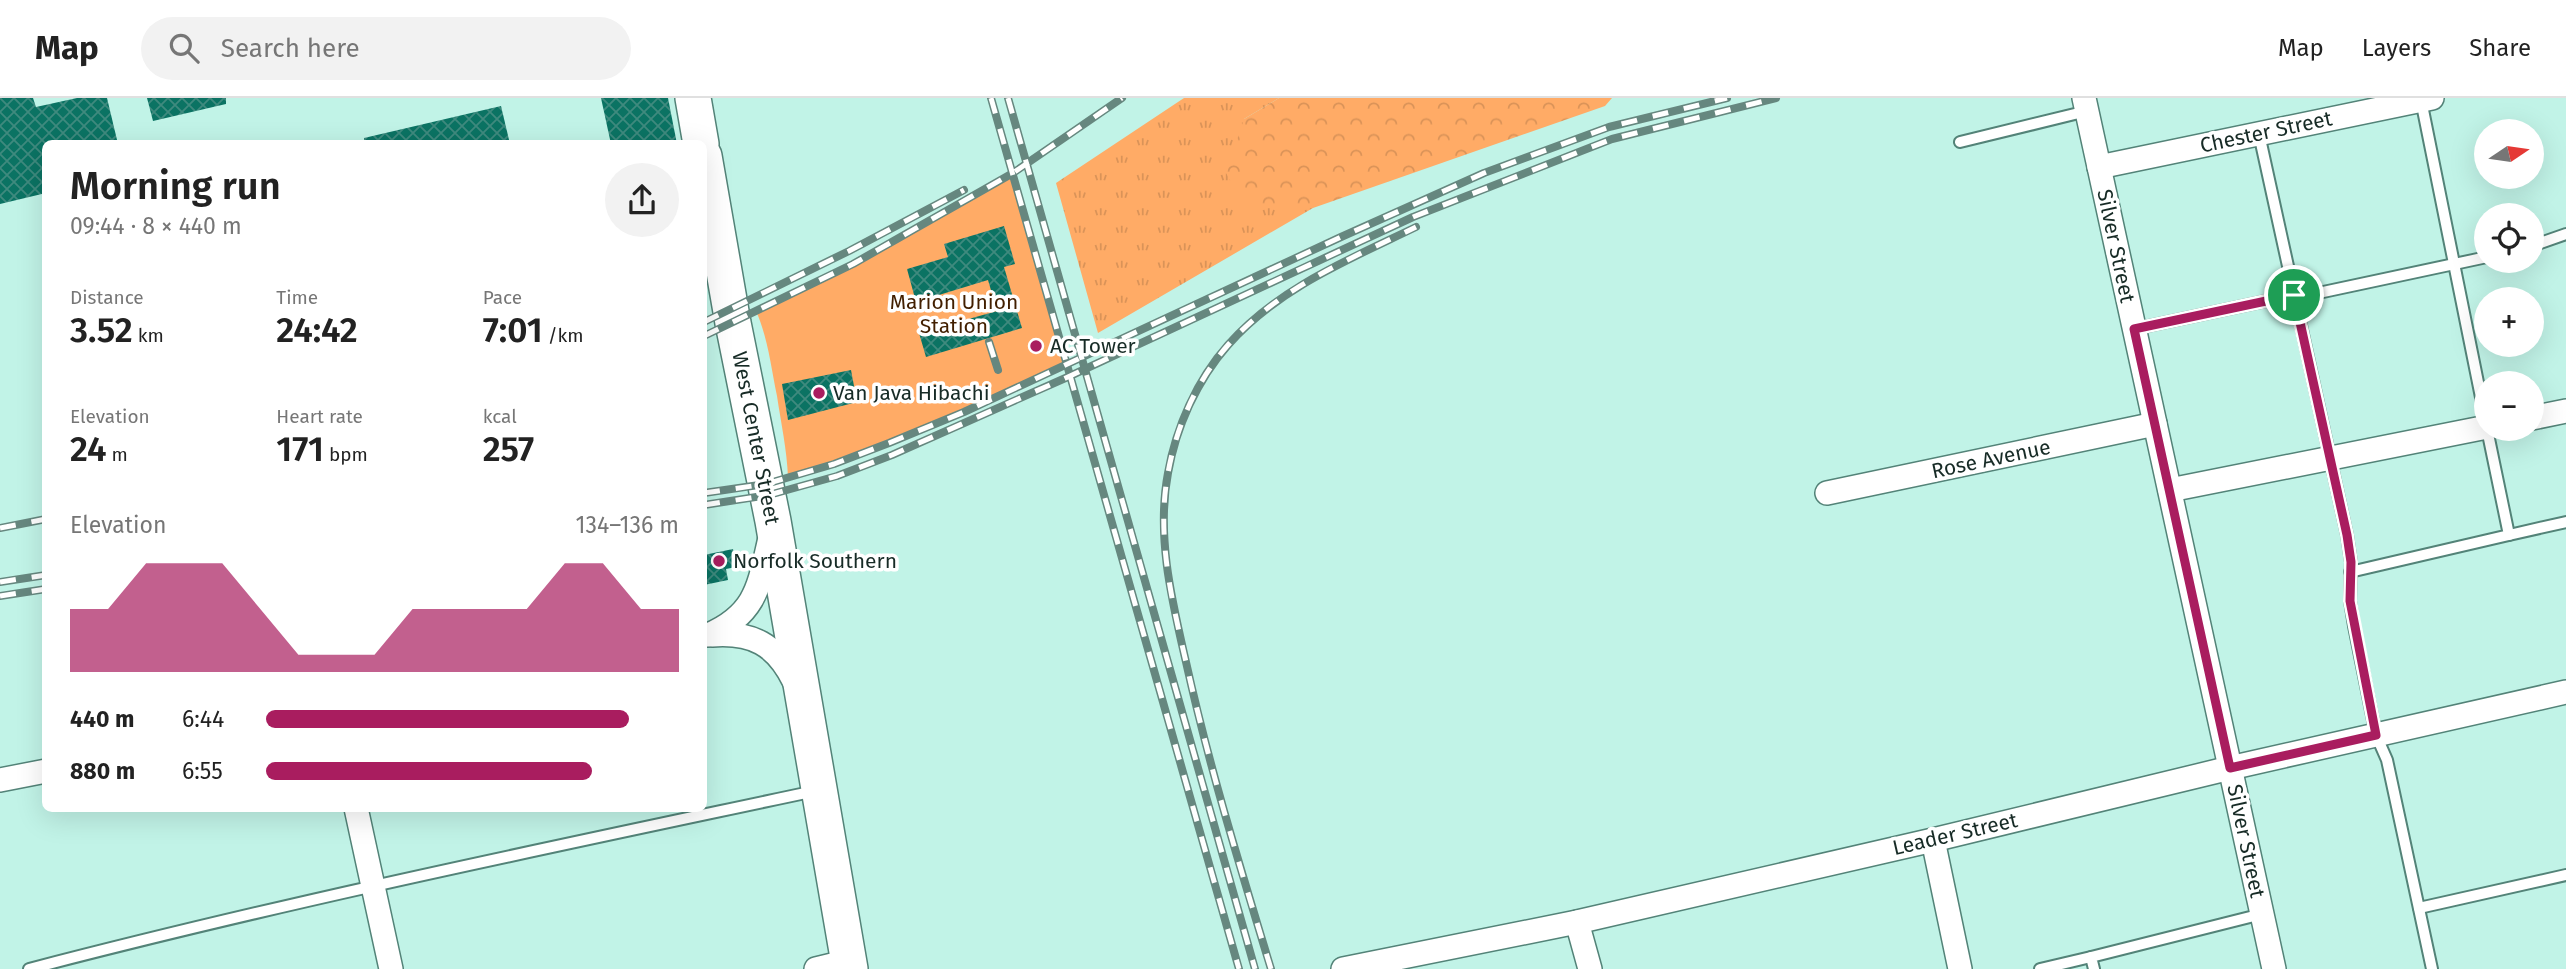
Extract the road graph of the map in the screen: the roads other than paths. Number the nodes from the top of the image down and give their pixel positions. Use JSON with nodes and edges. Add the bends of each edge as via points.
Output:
{"nodes":[{"id":1,"x":694,"y":98,"type":"edge"},
{"id":2,"x":2427,"y":99,"type":"edge"},
{"id":3,"x":2085,"y":104,"type":"edge"},
{"id":4,"x":2259,"y":134,"type":"junction"},
{"id":5,"x":700,"y":140,"type":"edge"},
{"id":6,"x":1960,"y":142,"type":"dead end"},
{"id":7,"x":2099,"y":167,"type":"junction"},
{"id":8,"x":707,"y":173,"type":"edge"},
{"id":9,"x":2566,"y":234,"type":"edge"},
{"id":10,"x":2544,"y":242,"type":"edge"},
{"id":11,"x":2474,"y":260,"type":"edge"},
{"id":12,"x":2454,"y":265,"type":"junction"},
{"id":13,"x":2295,"y":296,"type":"junction"},
{"id":14,"x":2134,"y":329,"type":"junction"},
{"id":15,"x":2476,"y":371,"type":"edge"},
{"id":16,"x":2566,"y":411,"type":"edge"},
{"id":17,"x":2544,"y":416,"type":"edge"},
{"id":18,"x":2155,"y":424,"type":"junction"},
{"id":19,"x":2474,"y":430,"type":"edge"},
{"id":20,"x":2490,"y":441,"type":"edge"},
{"id":21,"x":2330,"y":458,"type":"junction"},
{"id":22,"x":2170,"y":490,"type":"junction"},
{"id":23,"x":1827,"y":493,"type":"dead end"},
{"id":24,"x":773,"y":521,"type":"junction"},
{"id":25,"x":2566,"y":522,"type":"edge"},
{"id":26,"x":2509,"y":535,"type":"junction"},
{"id":27,"x":2350,"y":572,"type":"junction"},
{"id":28,"x":707,"y":636,"type":"edge"},
{"id":29,"x":707,"y":636,"type":"edge"},
{"id":30,"x":2566,"y":692,"type":"edge"},
{"id":31,"x":803,"y":700,"type":"junction"},
{"id":32,"x":2376,"y":735,"type":"junction"},
{"id":33,"x":2230,"y":768,"type":"junction"},
{"id":34,"x":42,"y":772,"type":"edge"},
{"id":35,"x":0,"y":780,"type":"edge"},
{"id":36,"x":819,"y":790,"type":"junction"},
{"id":37,"x":357,"y":812,"type":"edge"},
{"id":38,"x":1933,"y":840,"type":"junction"},
{"id":39,"x":2566,"y":875,"type":"edge"},
{"id":40,"x":373,"y":886,"type":"junction"},
{"id":41,"x":2419,"y":908,"type":"junction"},
{"id":42,"x":2262,"y":914,"type":"junction"},
{"id":43,"x":1577,"y":922,"type":"junction"},
{"id":44,"x":1439,"y":960,"type":"edge"},
{"id":45,"x":2092,"y":963,"type":"edge"},
{"id":46,"x":850,"y":965,"type":"edge"},
{"id":47,"x":29,"y":969,"type":"edge"},
{"id":48,"x":391,"y":969,"type":"edge"},
{"id":49,"x":816,"y":969,"type":"edge"},
{"id":50,"x":1343,"y":969,"type":"edge"},
{"id":51,"x":1590,"y":969,"type":"edge"},
{"id":52,"x":1960,"y":969,"type":"edge"},
{"id":53,"x":2040,"y":969,"type":"edge"},
{"id":54,"x":2274,"y":969,"type":"edge"},
{"id":55,"x":2432,"y":969,"type":"edge"}],
"edges":[{"from":1,"to":5,"type":"main road"},
{"from":2,"to":4,"type":"street","name":"Chester Street"},
{"from":2,"to":12,"type":"lane"},
{"from":3,"to":6,"type":"lane"},
{"from":3,"to":7,"type":"street","name":"Silver Street"},
{"from":4,"to":7,"type":"street","name":"Chester Street"},
{"from":4,"to":13,"type":"lane"},
{"from":7,"to":14,"type":"street","name":"Silver Street"},
{"from":8,"to":24,"type":"main road","name":"West Center Street"},
{"from":9,"to":10,"type":"lane"},
{"from":11,"to":12,"type":"lane"},
{"from":12,"to":13,"type":"lane"},
{"from":12,"to":15,"type":"lane"},
{"from":13,"to":14,"type":"lane"},
{"from":13,"to":21,"type":"lane"},
{"from":14,"to":18,"type":"street","name":"Silver Street"},
{"from":16,"to":17,"type":"street"},
{"from":18,"to":22,"type":"street","name":"Silver Street"},
{"from":18,"to":23,"type":"street","name":"Rose Avenue"},
{"from":19,"to":21,"type":"street"},
{"from":20,"to":26,"type":"lane"},
{"from":21,"to":22,"type":"street"},
{"from":21,"to":27,"type":"lane"},
{"from":22,"to":33,"type":"street","name":"Silver Street"},
{"from":24,"to":28,"type":"street","via":[[755,594],[743,615]]},
{"from":24,"to":31,"type":"main road","name":"West Center Street"},
{"from":25,"to":26,"type":"lane"},
{"from":26,"to":27,"type":"lane"},
{"from":27,"to":32,"type":"lane","via":[[2350,601]]},
{"from":29,"to":31,"type":"street","via":[[735,633],[758,641],[790,672]]},
{"from":30,"to":32,"type":"street","name":"Leader Street"},
{"from":31,"to":36,"type":"main road","name":"West Center Street"},
{"from":32,"to":33,"type":"street","name":"Leader Street"},
{"from":32,"to":41,"type":"lane","via":[[2388,760]]},
{"from":33,"to":38,"type":"street","name":"Leader Street"},
{"from":33,"to":42,"type":"street","name":"Silver Street"},
{"from":34,"to":35,"type":"street"},
{"from":36,"to":40,"type":"lane"},
{"from":36,"to":46,"type":"main road","name":"West Center Street"},
{"from":37,"to":40,"type":"street"},
{"from":38,"to":43,"type":"street","name":"Leader Street"},
{"from":38,"to":52,"type":"street"},
{"from":39,"to":41,"type":"lane"},
{"from":40,"to":47,"type":"lane"},
{"from":40,"to":48,"type":"street"},
{"from":41,"to":55,"type":"lane"},
{"from":42,"to":45,"type":"lane"},
{"from":42,"to":54,"type":"street","name":"Silver Street"},
{"from":43,"to":44,"type":"street","name":"Leader Street"},
{"from":43,"to":51,"type":"street"},
{"from":44,"to":50,"type":"street","name":"Leader Street"},
{"from":45,"to":53,"type":"lane"},
{"from":46,"to":49,"type":"street"}]}
